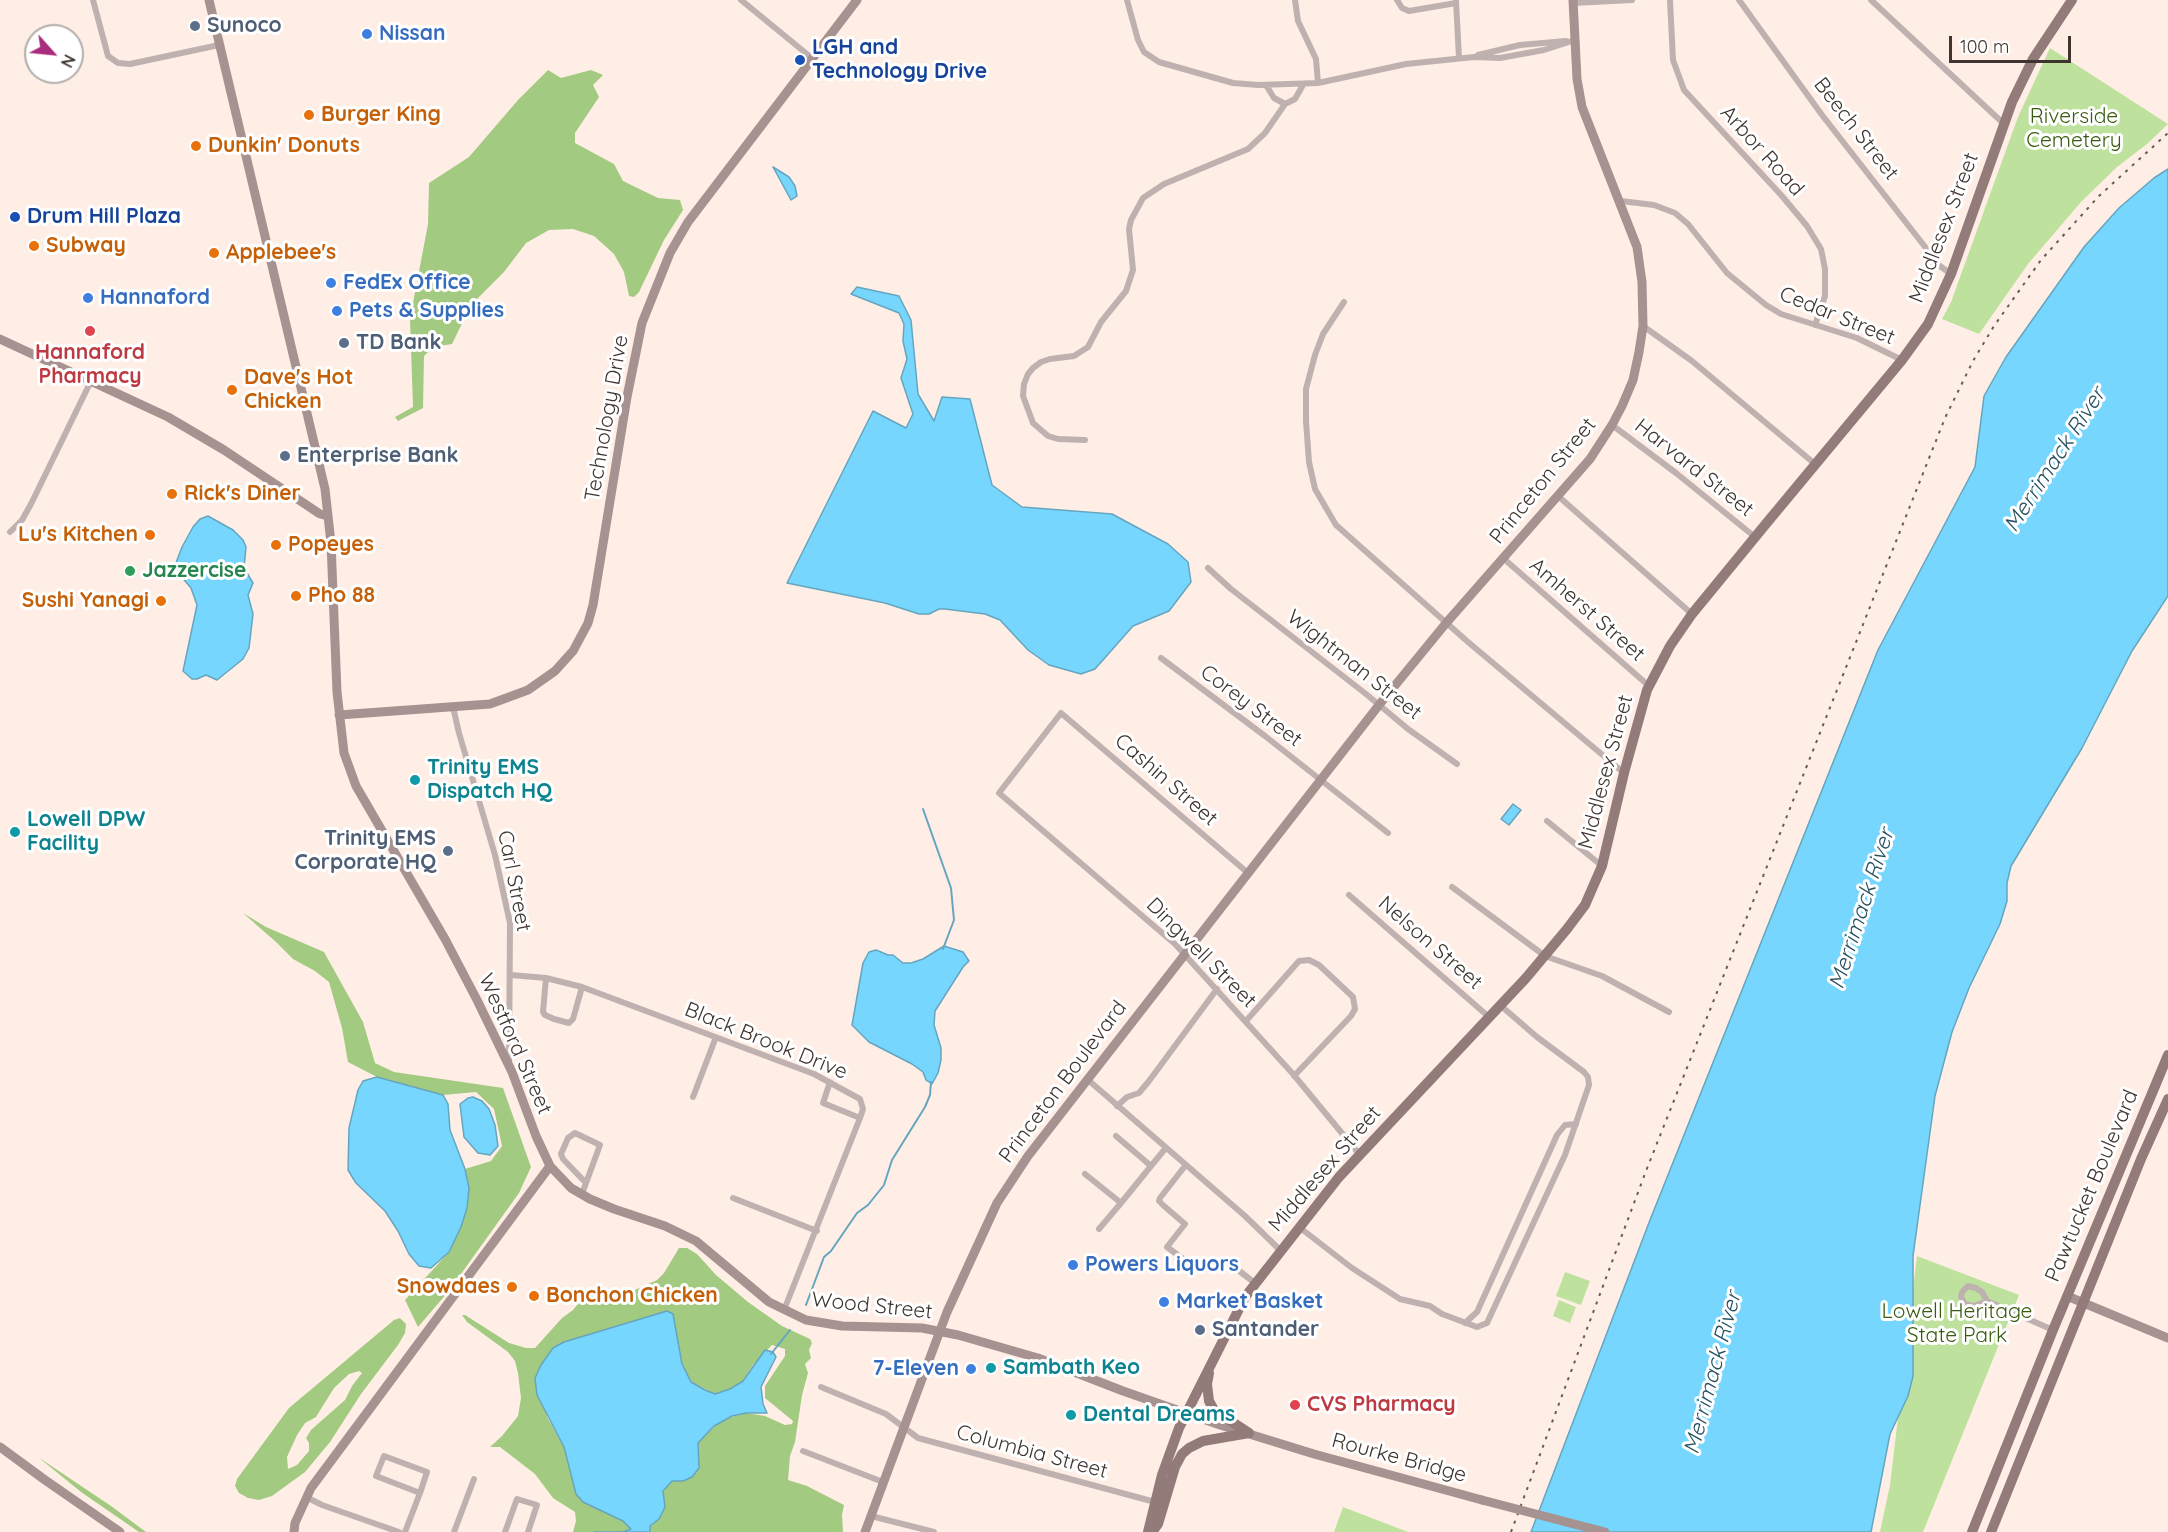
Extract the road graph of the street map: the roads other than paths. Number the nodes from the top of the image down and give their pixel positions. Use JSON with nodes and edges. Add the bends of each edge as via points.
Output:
{"nodes":[{"id":1,"x":93,"y":0,"type":"edge"},
{"id":2,"x":209,"y":0,"type":"edge"},
{"id":3,"x":741,"y":0,"type":"edge"},
{"id":4,"x":857,"y":0,"type":"edge"},
{"id":5,"x":1127,"y":0,"type":"edge"},
{"id":6,"x":1295,"y":0,"type":"edge"},
{"id":7,"x":1397,"y":0,"type":"edge"},
{"id":8,"x":1632,"y":0,"type":"edge"},
{"id":9,"x":1670,"y":0,"type":"edge"},
{"id":10,"x":1739,"y":0,"type":"edge"},
{"id":11,"x":1871,"y":0,"type":"edge"},
{"id":12,"x":2072,"y":0,"type":"edge"},
{"id":13,"x":1456,"y":2,"type":"edge"},
{"id":14,"x":1573,"y":2,"type":"edge"},
{"id":15,"x":1575,"y":40,"type":"junction"},
{"id":16,"x":219,"y":45,"type":"junction"},
{"id":17,"x":1459,"y":58,"type":"junction"},
{"id":18,"x":813,"y":59,"type":"junction"},
{"id":19,"x":1318,"y":83,"type":"junction"},
{"id":20,"x":1266,"y":85,"type":"junction"},
{"id":21,"x":1303,"y":85,"type":"junction"},
{"id":22,"x":1285,"y":104,"type":"junction"},
{"id":23,"x":2004,"y":124,"type":"junction"},
{"id":24,"x":1621,"y":201,"type":"junction"},
{"id":25,"x":1951,"y":274,"type":"junction"},
{"id":26,"x":1344,"y":302,"type":"dead end"},
{"id":27,"x":1815,"y":325,"type":"junction"},
{"id":28,"x":1643,"y":326,"type":"junction"},
{"id":29,"x":0,"y":339,"type":"edge"},
{"id":30,"x":1902,"y":360,"type":"junction"},
{"id":31,"x":91,"y":381,"type":"junction"},
{"id":32,"x":1612,"y":426,"type":"junction"},
{"id":33,"x":1085,"y":440,"type":"dead end"},
{"id":34,"x":1815,"y":464,"type":"junction"},
{"id":35,"x":325,"y":489,"type":"junction"},
{"id":36,"x":1558,"y":496,"type":"junction"},
{"id":37,"x":296,"y":499,"type":"junction"},
{"id":38,"x":328,"y":516,"type":"junction"},
{"id":39,"x":10,"y":532,"type":"dead end"},
{"id":40,"x":1755,"y":537,"type":"junction"},
{"id":41,"x":1503,"y":558,"type":"junction"},
{"id":42,"x":1208,"y":568,"type":"dead end"},
{"id":43,"x":1692,"y":614,"type":"junction"},
{"id":44,"x":1447,"y":622,"type":"junction"},
{"id":45,"x":1161,"y":658,"type":"dead end"},
{"id":46,"x":1649,"y":686,"type":"junction"},
{"id":47,"x":1379,"y":705,"type":"junction"},
{"id":48,"x":453,"y":707,"type":"junction"},
{"id":49,"x":339,"y":715,"type":"junction"},
{"id":50,"x":1457,"y":764,"type":"dead end"},
{"id":51,"x":1624,"y":773,"type":"junction"},
{"id":52,"x":1319,"y":780,"type":"junction"},
{"id":53,"x":999,"y":793,"type":"joint"},
{"id":54,"x":1547,"y":821,"type":"dead end"},
{"id":55,"x":1388,"y":833,"type":"dead end"},
{"id":56,"x":1602,"y":866,"type":"junction"},
{"id":57,"x":1248,"y":873,"type":"junction"},
{"id":58,"x":1452,"y":887,"type":"dead end"},
{"id":59,"x":1349,"y":895,"type":"dead end"},
{"id":60,"x":1185,"y":954,"type":"junction"},
{"id":61,"x":1545,"y":956,"type":"junction"},
{"id":62,"x":511,"y":975,"type":"junction"},
{"id":63,"x":546,"y":978,"type":"junction"},
{"id":64,"x":582,"y":987,"type":"junction"},
{"id":65,"x":1217,"y":989,"type":"junction"},
{"id":66,"x":1500,"y":1005,"type":"junction"},
{"id":67,"x":1669,"y":1012,"type":"dead end"},
{"id":68,"x":1489,"y":1017,"type":"junction"},
{"id":69,"x":1246,"y":1021,"type":"junction"},
{"id":70,"x":716,"y":1037,"type":"junction"},
{"id":71,"x":2168,"y":1055,"type":"edge"},
{"id":72,"x":509,"y":1066,"type":"junction"},
{"id":73,"x":1294,"y":1076,"type":"junction"},
{"id":74,"x":1087,"y":1079,"type":"junction"},
{"id":75,"x":830,"y":1082,"type":"junction"},
{"id":76,"x":693,"y":1097,"type":"dead end"},
{"id":77,"x":2168,"y":1099,"type":"edge"},
{"id":78,"x":1117,"y":1106,"type":"junction"},
{"id":79,"x":860,"y":1118,"type":"junction"},
{"id":80,"x":1576,"y":1124,"type":"junction"},
{"id":81,"x":1116,"y":1136,"type":"dead end"},
{"id":82,"x":1165,"y":1149,"type":"junction"},
{"id":83,"x":1360,"y":1155,"type":"junction"},
{"id":84,"x":550,"y":1166,"type":"junction"},
{"id":85,"x":1151,"y":1166,"type":"junction"},
{"id":86,"x":1185,"y":1166,"type":"junction"},
{"id":87,"x":1085,"y":1174,"type":"dead end"},
{"id":88,"x":586,"y":1183,"type":"junction"},
{"id":89,"x":582,"y":1194,"type":"junction"},
{"id":90,"x":733,"y":1198,"type":"dead end"},
{"id":91,"x":1121,"y":1203,"type":"junction"},
{"id":92,"x":1299,"y":1227,"type":"junction"},
{"id":93,"x":1100,"y":1229,"type":"dead end"},
{"id":94,"x":817,"y":1231,"type":"junction"},
{"id":95,"x":1280,"y":1250,"type":"junction"},
{"id":96,"x":1255,"y":1283,"type":"junction"},
{"id":97,"x":2067,"y":1296,"type":"junction"},
{"id":98,"x":1987,"y":1301,"type":"dead end"},
{"id":99,"x":2084,"y":1303,"type":"junction"},
{"id":100,"x":784,"y":1310,"type":"junction"},
{"id":101,"x":1465,"y":1323,"type":"junction"},
{"id":102,"x":2054,"y":1330,"type":"junction"},
{"id":103,"x":940,"y":1332,"type":"junction"},
{"id":104,"x":2168,"y":1338,"type":"edge"},
{"id":105,"x":1210,"y":1363,"type":"junction"},
{"id":106,"x":821,"y":1387,"type":"dead end"},
{"id":107,"x":1186,"y":1412,"type":"junction"},
{"id":108,"x":903,"y":1428,"type":"junction"},
{"id":109,"x":1249,"y":1433,"type":"junction"},
{"id":110,"x":0,"y":1446,"type":"edge"},
{"id":111,"x":803,"y":1451,"type":"dead end"},
{"id":112,"x":474,"y":1479,"type":"dead end"},
{"id":113,"x":883,"y":1482,"type":"junction"},
{"id":114,"x":420,"y":1493,"type":"junction"},
{"id":115,"x":306,"y":1497,"type":"junction"},
{"id":116,"x":1155,"y":1502,"type":"junction"},
{"id":117,"x":871,"y":1516,"type":"junction"},
{"id":118,"x":120,"y":1532,"type":"edge"},
{"id":119,"x":294,"y":1532,"type":"edge"},
{"id":120,"x":399,"y":1532,"type":"edge"},
{"id":121,"x":405,"y":1532,"type":"edge"},
{"id":122,"x":454,"y":1532,"type":"edge"},
{"id":123,"x":505,"y":1532,"type":"edge"},
{"id":124,"x":528,"y":1532,"type":"edge"},
{"id":125,"x":865,"y":1532,"type":"edge"},
{"id":126,"x":934,"y":1532,"type":"edge"},
{"id":127,"x":1150,"y":1532,"type":"edge"},
{"id":128,"x":1605,"y":1532,"type":"edge"},
{"id":129,"x":1972,"y":1532,"type":"edge"},
{"id":130,"x":1991,"y":1532,"type":"edge"}],
"edges":[{"from":1,"to":16,"type":"street","via":[[108,56],[118,63],[130,64]]},
{"from":2,"to":16,"type":"main road","name":"Westford Street"},
{"from":3,"to":18,"type":"street"},
{"from":4,"to":18,"type":"main road","name":"Technology Drive"},
{"from":5,"to":20,"type":"street","via":[[1138,40],[1151,58],[1233,83]]},
{"from":6,"to":19,"type":"street","via":[[1298,21],[1316,59]]},
{"from":7,"to":13,"type":"street","via":[[1409,11]]},
{"from":8,"to":14,"type":"street"},
{"from":9,"to":27,"type":"street","name":"Arbor Road","via":[[1672,60],[1684,90],[1782,196],[1821,249],[1826,269],[1825,296]]},
{"from":10,"to":25,"type":"street","name":"Beech Street","via":[[1822,115],[1940,266]]},
{"from":11,"to":23,"type":"street"},
{"from":12,"to":23,"type":"main road","name":"Middlesex Street","via":[[2033,59]]},
{"from":13,"to":17,"type":"street"},
{"from":14,"to":15,"type":"main road","name":"Princeton Street"},
{"from":15,"to":17,"type":"street","via":[[1543,41]]},
{"from":15,"to":24,"type":"main road","name":"Princeton Street","via":[[1582,107]]},
{"from":16,"to":35,"type":"main road","name":"Westford Street"},
{"from":17,"to":19,"type":"street","via":[[1394,66]]},
{"from":18,"to":48,"type":"main road","name":"Technology Drive","via":[[688,222],[654,291],[642,323],[627,397],[594,605],[580,641],[555,671],[528,690],[490,704]]},
{"from":19,"to":21,"type":"street"},
{"from":20,"to":21,"type":"street"},
{"from":20,"to":22,"type":"street","via":[[1274,98]]},
{"from":21,"to":22,"type":"street","via":[[1295,99]]},
{"from":22,"to":33,"type":"street","via":[[1248,149],[1164,184],[1143,198],[1129,229],[1133,270],[1126,291],[1101,322],[1088,347],[1074,356],[1041,362],[1028,374],[1023,396],[1033,423],[1058,439]]},
{"from":23,"to":25,"type":"main road","name":"Middlesex Street"},
{"from":24,"to":27,"type":"street","name":"Cedar Street","via":[[1654,205],[1675,213],[1753,297],[1781,314]]},
{"from":24,"to":28,"type":"main road","name":"Princeton Street","via":[[1637,247]]},
{"from":25,"to":30,"type":"main road","name":"Middlesex Street","via":[[1928,324]]},
{"from":26,"to":44,"type":"street","via":[[1323,334],[1306,389],[1309,462],[1316,489],[1346,536]]},
{"from":27,"to":30,"type":"street","name":"Cedar Street","via":[[1857,338]]},
{"from":28,"to":32,"type":"main road","name":"Princeton Street","via":[[1633,380]]},
{"from":28,"to":34,"type":"street","via":[[1692,361]]},
{"from":29,"to":31,"type":"main road"},
{"from":30,"to":34,"type":"main road","name":"Middlesex Street"},
{"from":31,"to":37,"type":"main road","via":[[186,426]]},
{"from":31,"to":39,"type":"street","via":[[32,504]]},
{"from":32,"to":36,"type":"main road","name":"Princeton Street"},
{"from":32,"to":40,"type":"street","name":"Harvard Street"},
{"from":34,"to":40,"type":"main road","name":"Middlesex Street"},
{"from":35,"to":37,"type":"main road","via":[[316,503]]},
{"from":35,"to":38,"type":"main road","name":"Westford Street"},
{"from":36,"to":41,"type":"main road","name":"Princeton Street"},
{"from":36,"to":43,"type":"street"},
{"from":37,"to":38,"type":"main road"},
{"from":38,"to":49,"type":"main road","name":"Westford Street"},
{"from":40,"to":43,"type":"main road","name":"Middlesex Street"},
{"from":41,"to":44,"type":"main road","name":"Princeton Street"},
{"from":41,"to":46,"type":"street","name":"Amherst Street"},
{"from":42,"to":47,"type":"street","name":"Wightman Street"},
{"from":43,"to":46,"type":"main road","name":"Middlesex Street"},
{"from":44,"to":47,"type":"main road","name":"Princeton Street"},
{"from":44,"to":51,"type":"street"},
{"from":45,"to":52,"type":"street","name":"Corey Street"},
{"from":46,"to":51,"type":"main road","name":"Middlesex Street"},
{"from":47,"to":50,"type":"street","name":"Wightman Street"},
{"from":47,"to":52,"type":"main road","name":"Princeton Boulevard"},
{"from":48,"to":49,"type":"main road","name":"Technology Drive"},
{"from":48,"to":62,"type":"street","name":"Carl Street","via":[[506,901]]},
{"from":49,"to":72,"type":"main road","name":"Westford Street","via":[[344,753],[356,786],[445,939]]},
{"from":51,"to":56,"type":"main road","name":"Middlesex Street"},
{"from":52,"to":55,"type":"street","name":"Corey Street"},
{"from":52,"to":57,"type":"main road","name":"Princeton Boulevard"},
{"from":53,"to":57,"type":"street","name":"Cashin Street","via":[[1061,713]]},
{"from":53,"to":60,"type":"street","name":"Dingwell Street"},
{"from":54,"to":56,"type":"street"},
{"from":56,"to":61,"type":"main road","name":"Middlesex Street","via":[[1585,905]]},
{"from":57,"to":60,"type":"main road","name":"Princeton Boulevard"},
{"from":58,"to":61,"type":"street"},
{"from":59,"to":68,"type":"street","name":"Nelson Street"},
{"from":60,"to":65,"type":"street","name":"Dingwell Street"},
{"from":60,"to":74,"type":"main road","name":"Princeton Boulevard"},
{"from":61,"to":66,"type":"main road","name":"Middlesex Street"},
{"from":61,"to":67,"type":"street","via":[[1602,976]]},
{"from":62,"to":63,"type":"street","name":"Black Brook Drive"},
{"from":62,"to":72,"type":"street","name":"Carl Street"},
{"from":63,"to":64,"type":"street","name":"Black Brook Drive"},
{"from":63,"to":64,"type":"street","via":[[543,1012],[569,1023]]},
{"from":64,"to":70,"type":"street","name":"Black Brook Drive"},
{"from":65,"to":69,"type":"street","name":"Dingwell Street"},
{"from":65,"to":78,"type":"street","via":[[1144,1088]]},
{"from":66,"to":68,"type":"main road","name":"Middlesex Street"},
{"from":66,"to":80,"type":"street","via":[[1588,1077]]},
{"from":68,"to":83,"type":"main road","name":"Middlesex Street"},
{"from":69,"to":73,"type":"street","name":"Dingwell Street"},
{"from":69,"to":73,"type":"street","via":[[1299,961],[1319,965],[1353,997],[1355,1009],[1351,1016]]},
{"from":70,"to":75,"type":"street","name":"Black Brook Drive"},
{"from":70,"to":76,"type":"street"},
{"from":71,"to":97,"type":"main road","name":"Pawtucket Boulevard"},
{"from":72,"to":84,"type":"main road","name":"Westford Street"},
{"from":73,"to":83,"type":"street","name":"Dingwell Street"},
{"from":74,"to":78,"type":"street"},
{"from":74,"to":103,"type":"main road","name":"Princeton Boulevard","via":[[997,1203]]},
{"from":75,"to":79,"type":"street","name":"Black Brook Drive","via":[[860,1099]]},
{"from":75,"to":79,"type":"street","via":[[823,1103]]},
{"from":77,"to":99,"type":"main road","name":"Pawtucket Boulevard"},
{"from":78,"to":82,"type":"street"},
{"from":79,"to":94,"type":"street"},
{"from":80,"to":101,"type":"street","via":[[1565,1125],[1557,1134],[1477,1312]]},
{"from":80,"to":101,"type":"street","via":[[1490,1319],[1477,1327]]},
{"from":81,"to":85,"type":"street"},
{"from":82,"to":85,"type":"street"},
{"from":82,"to":86,"type":"street"},
{"from":83,"to":92,"type":"main road","name":"Middlesex Street"},
{"from":84,"to":89,"type":"main road","name":"Wood Street"},
{"from":84,"to":115,"type":"main road"},
{"from":85,"to":91,"type":"street"},
{"from":86,"to":95,"type":"street"},
{"from":86,"to":96,"type":"street","via":[[1160,1198],[1185,1224],[1167,1247],[1194,1267],[1207,1269],[1225,1260]]},
{"from":87,"to":91,"type":"street"},
{"from":88,"to":88,"type":"street","via":[[600,1145],[575,1133],[568,1138],[561,1154]]},
{"from":88,"to":89,"type":"street"},
{"from":89,"to":100,"type":"main road","name":"Wood Street","via":[[696,1241]]},
{"from":90,"to":94,"type":"street"},
{"from":91,"to":93,"type":"street"},
{"from":92,"to":95,"type":"main road","name":"Middlesex Street"},
{"from":92,"to":101,"type":"street","via":[[1400,1299],[1430,1306]]},
{"from":94,"to":100,"type":"street"},
{"from":95,"to":96,"type":"main road","name":"Middlesex Street"},
{"from":96,"to":105,"type":"main road","name":"Middlesex Street"},
{"from":97,"to":99,"type":"main road"},
{"from":97,"to":102,"type":"main road","name":"Pawtucket Boulevard"},
{"from":98,"to":102,"type":"street"},
{"from":99,"to":104,"type":"main road"},
{"from":99,"to":130,"type":"main road","name":"Pawtucket Boulevard"},
{"from":100,"to":103,"type":"main road","name":"Wood Street","via":[[806,1320],[842,1326]]},
{"from":102,"to":129,"type":"main road","name":"Pawtucket Boulevard"},
{"from":103,"to":107,"type":"main road","name":"Wood Street","via":[[1038,1358]]},
{"from":103,"to":108,"type":"main road","name":"Princeton Boulevard"},
{"from":105,"to":107,"type":"main road","name":"Middlesex Street"},
{"from":105,"to":109,"type":"main road","via":[[1207,1384],[1214,1410]]},
{"from":106,"to":108,"type":"street","name":"Columbia Street","via":[[886,1414]]},
{"from":107,"to":109,"type":"main road","name":"Rourke Bridge"},
{"from":107,"to":116,"type":"main road","name":"Middlesex Street"},
{"from":108,"to":113,"type":"main road","name":"Princeton Boulevard"},
{"from":108,"to":116,"type":"street","name":"Columbia Street","via":[[918,1438]]},
{"from":109,"to":127,"type":"main road","via":[[1203,1441],[1182,1454],[1158,1524]]},
{"from":109,"to":128,"type":"main road","name":"Rourke Bridge","bridge":true},
{"from":110,"to":118,"type":"main road"},
{"from":111,"to":113,"type":"street"},
{"from":112,"to":122,"type":"street"},
{"from":113,"to":117,"type":"main road","name":"Princeton Boulevard"},
{"from":114,"to":114,"type":"street","via":[[428,1472],[384,1456],[376,1476]]},
{"from":114,"to":121,"type":"street"},
{"from":115,"to":119,"type":"main road"},
{"from":115,"to":120,"type":"street"},
{"from":116,"to":127,"type":"main road","name":"Middlesex Street"},
{"from":117,"to":125,"type":"main road","name":"Princeton Boulevard"},
{"from":117,"to":126,"type":"street"},
{"from":123,"to":124,"type":"street","via":[[517,1499],[537,1506]]}]}
